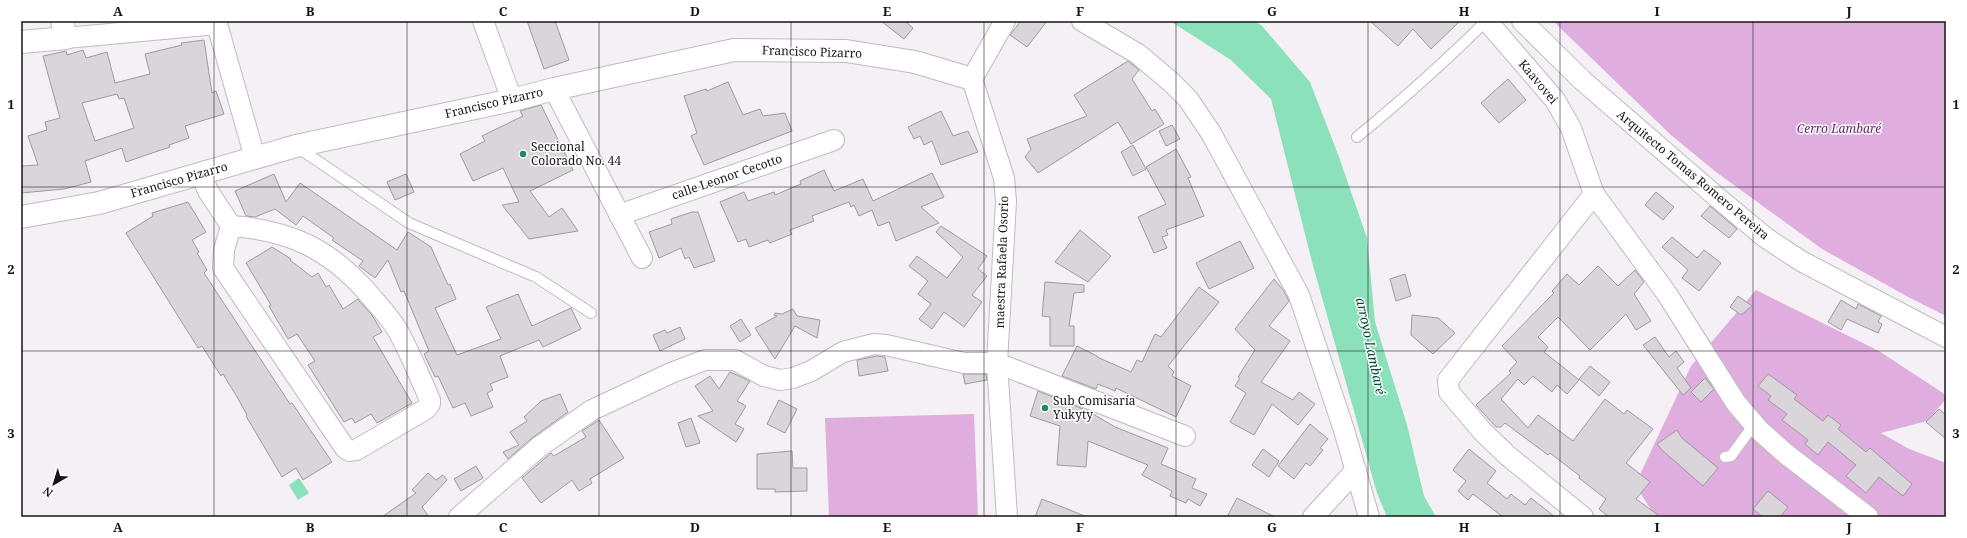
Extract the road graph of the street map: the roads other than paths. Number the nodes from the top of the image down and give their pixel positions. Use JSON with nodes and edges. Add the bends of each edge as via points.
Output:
{"nodes":[{"id":1,"x":483,"y":21,"type":"edge"},
{"id":2,"x":1005,"y":21,"type":"edge"},
{"id":3,"x":1082,"y":21,"type":"edge"},
{"id":4,"x":1486,"y":21,"type":"edge"},
{"id":5,"x":1522,"y":21,"type":"edge"},
{"id":6,"x":217,"y":22,"type":"edge"},
{"id":7,"x":64,"y":29,"type":"edge"},
{"id":8,"x":21,"y":42,"type":"edge"},
{"id":9,"x":972,"y":79,"type":"junction"},
{"id":10,"x":554,"y":89,"type":"junction"},
{"id":11,"x":512,"y":100,"type":"junction"},
{"id":12,"x":1357,"y":137,"type":"dead end"},
{"id":13,"x":834,"y":140,"type":"dead end"},
{"id":14,"x":296,"y":146,"type":"junction"},
{"id":15,"x":255,"y":158,"type":"junction"},
{"id":16,"x":201,"y":174,"type":"junction"},
{"id":17,"x":1594,"y":194,"type":"junction"},
{"id":18,"x":620,"y":215,"type":"junction"},
{"id":19,"x":21,"y":217,"type":"edge"},
{"id":20,"x":231,"y":226,"type":"junction"},
{"id":21,"x":642,"y":258,"type":"dead end"},
{"id":22,"x":592,"y":313,"type":"dead end"},
{"id":23,"x":1946,"y":337,"type":"edge"},
{"id":24,"x":997,"y":363,"type":"junction"},
{"id":25,"x":1755,"y":423,"type":"junction"},
{"id":26,"x":1185,"y":436,"type":"dead end"},
{"id":27,"x":1725,"y":457,"type":"dead end"},
{"id":28,"x":1356,"y":470,"type":"junction"},
{"id":29,"x":459,"y":517,"type":"edge"},
{"id":30,"x":1007,"y":517,"type":"edge"},
{"id":31,"x":1313,"y":517,"type":"edge"},
{"id":32,"x":1369,"y":517,"type":"edge"},
{"id":33,"x":1583,"y":517,"type":"edge"},
{"id":34,"x":1868,"y":517,"type":"edge"}],
"edges":[{"from":1,"to":11,"type":"street"},
{"from":2,"to":9,"type":"street"},
{"from":3,"to":28,"type":"street","via":[[1138,54],[1171,82],[1188,99],[1211,133],[1299,296]]},
{"from":4,"to":12,"type":"lane","via":[[1421,83]]},
{"from":4,"to":17,"type":"street","name":"Kaavovei","via":[[1555,100],[1571,128]]},
{"from":5,"to":23,"type":"street","name":"Arquitecto Tomas Romero Pereira","via":[[1583,81],[1766,238],[1801,262]]},
{"from":6,"to":7,"type":"street"},
{"from":6,"to":15,"type":"street"},
{"from":7,"to":8,"type":"street"},
{"from":9,"to":10,"type":"street","name":"Francisco Pizarro","via":[[915,62],[846,51],[734,50]]},
{"from":9,"to":24,"type":"street","name":"maestra Rafaela Osorio","via":[[1004,178],[1006,201]]},
{"from":10,"to":11,"type":"street","name":"Francisco Pizarro"},
{"from":10,"to":18,"type":"street"},
{"from":11,"to":14,"type":"street","name":"Francisco Pizarro"},
{"from":13,"to":18,"type":"street","name":"calle Leonor Cecotto"},
{"from":14,"to":15,"type":"street","name":"Francisco Pizarro"},
{"from":14,"to":22,"type":"lane","via":[[409,224],[536,278]]},
{"from":15,"to":16,"type":"street","name":"Francisco Pizarro"},
{"from":16,"to":19,"type":"street","name":"Francisco Pizarro","via":[[99,204]]},
{"from":16,"to":20,"type":"street","via":[[208,191]]},
{"from":17,"to":25,"type":"street","name":"Kaavovei","via":[[1667,294],[1736,403]]},
{"from":17,"to":33,"type":"street","via":[[1448,380],[1448,392],[1483,432],[1508,456]]},
{"from":18,"to":21,"type":"street"},
{"from":20,"to":20,"type":"street","via":[[261,229],[306,243],[324,252],[349,272],[381,308],[397,331],[430,400],[426,409],[356,450],[349,451],[345,448],[223,268],[224,250]]},
{"from":24,"to":26,"type":"street"},
{"from":24,"to":29,"type":"street","via":[[964,363],[908,349],[874,344],[842,352],[810,371],[794,378],[780,380],[764,376],[735,360],[705,360],[592,410],[539,447]]},
{"from":24,"to":30,"type":"street","name":"maestra Rafaela Osorio"},
{"from":25,"to":27,"type":"lane","via":[[1731,456]]},
{"from":25,"to":34,"type":"street","name":"Kaavovei","via":[[1786,454]]},
{"from":28,"to":31,"type":"street"},
{"from":28,"to":32,"type":"street"}]}
